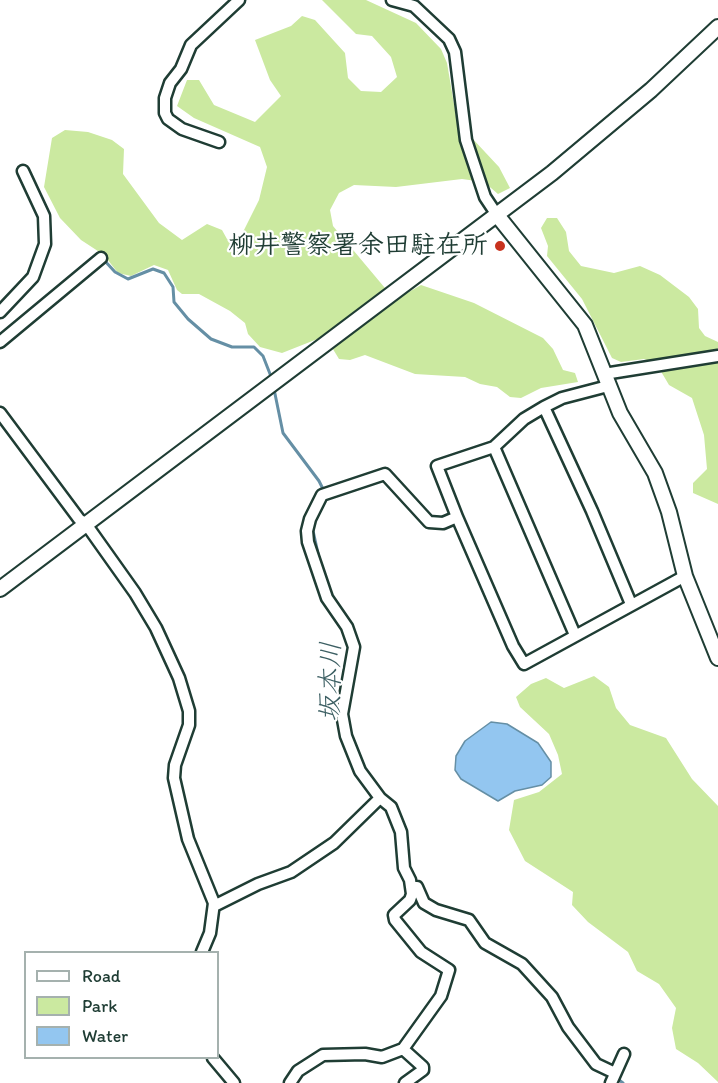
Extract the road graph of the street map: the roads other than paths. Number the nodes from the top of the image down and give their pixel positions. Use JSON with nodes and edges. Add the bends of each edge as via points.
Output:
{"nodes":[{"id":1,"x":239,"y":0,"type":"edge"},
{"id":2,"x":392,"y":0,"type":"edge"},
{"id":3,"x":718,"y":27,"type":"edge"},
{"id":4,"x":219,"y":142,"type":"dead end"},
{"id":5,"x":23,"y":171,"type":"dead end"},
{"id":6,"x":497,"y":215,"type":"junction"},
{"id":7,"x":101,"y":258,"type":"dead end"},
{"id":8,"x":0,"y":312,"type":"edge"},
{"id":9,"x":0,"y":342,"type":"edge"},
{"id":10,"x":718,"y":356,"type":"edge"},
{"id":11,"x":606,"y":380,"type":"junction"},
{"id":12,"x":544,"y":406,"type":"junction"},
{"id":13,"x":0,"y":413,"type":"edge"},
{"id":14,"x":494,"y":447,"type":"junction"},
{"id":15,"x":458,"y":517,"type":"junction"},
{"id":16,"x":86,"y":524,"type":"junction"},
{"id":17,"x":685,"y":576,"type":"junction"},
{"id":18,"x":0,"y":589,"type":"edge"},
{"id":19,"x":631,"y":604,"type":"junction"},
{"id":20,"x":575,"y":635,"type":"junction"},
{"id":21,"x":718,"y":658,"type":"edge"},
{"id":22,"x":380,"y":798,"type":"junction"},
{"id":23,"x":411,"y":887,"type":"junction"},
{"id":24,"x":214,"y":906,"type":"junction"},
{"id":25,"x":202,"y":951,"type":"edge"},
{"id":26,"x":403,"y":1049,"type":"junction"},
{"id":27,"x":624,"y":1054,"type":"dead end"},
{"id":28,"x":214,"y":1059,"type":"edge"},
{"id":29,"x":613,"y":1078,"type":"edge"},
{"id":30,"x":234,"y":1083,"type":"edge"},
{"id":31,"x":290,"y":1083,"type":"edge"},
{"id":32,"x":405,"y":1083,"type":"edge"}],
"edges":[{"from":1,"to":4,"type":"street","via":[[191,45],[165,98],[168,118],[182,129]]},
{"from":2,"to":6,"type":"street","via":[[414,6],[449,39],[455,52],[466,140],[485,197]]},
{"from":3,"to":6,"type":"street","via":[[610,126]]},
{"from":5,"to":8,"type":"street","via":[[44,216],[45,244],[33,277]]},
{"from":6,"to":11,"type":"street","via":[[585,325]]},
{"from":6,"to":16,"type":"street"},
{"from":7,"to":9,"type":"street"},
{"from":10,"to":11,"type":"street"},
{"from":11,"to":12,"type":"street"},
{"from":11,"to":17,"type":"street","via":[[655,473]]},
{"from":12,"to":14,"type":"street"},
{"from":12,"to":19,"type":"street"},
{"from":13,"to":16,"type":"street"},
{"from":14,"to":15,"type":"street","via":[[437,466]]},
{"from":14,"to":20,"type":"street"},
{"from":15,"to":20,"type":"street","via":[[524,664]]},
{"from":15,"to":22,"type":"street","via":[[443,523],[429,522],[385,474],[322,495],[309,519],[308,542],[327,598],[354,647],[342,714],[346,736],[360,771]]},
{"from":16,"to":18,"type":"street"},
{"from":16,"to":24,"type":"street","via":[[156,628],[185,694],[189,725],[174,778],[188,839]]},
{"from":17,"to":19,"type":"street"},
{"from":17,"to":21,"type":"street"},
{"from":19,"to":20,"type":"street"},
{"from":22,"to":23,"type":"street","via":[[395,812]]},
{"from":22,"to":24,"type":"street","via":[[334,843],[291,872]]},
{"from":23,"to":26,"type":"street","via":[[410,900],[394,915],[395,920],[421,952],[449,970],[441,996]]},
{"from":23,"to":29,"type":"street","via":[[417,887],[424,903],[436,910],[469,920],[485,943],[522,964],[552,997],[568,1027],[596,1064]]},
{"from":24,"to":25,"type":"street"},
{"from":26,"to":31,"type":"street","via":[[382,1057],[323,1055],[298,1071]]},
{"from":26,"to":32,"type":"street","via":[[423,1067]]},
{"from":27,"to":29,"type":"street"},
{"from":28,"to":30,"type":"street"}]}
